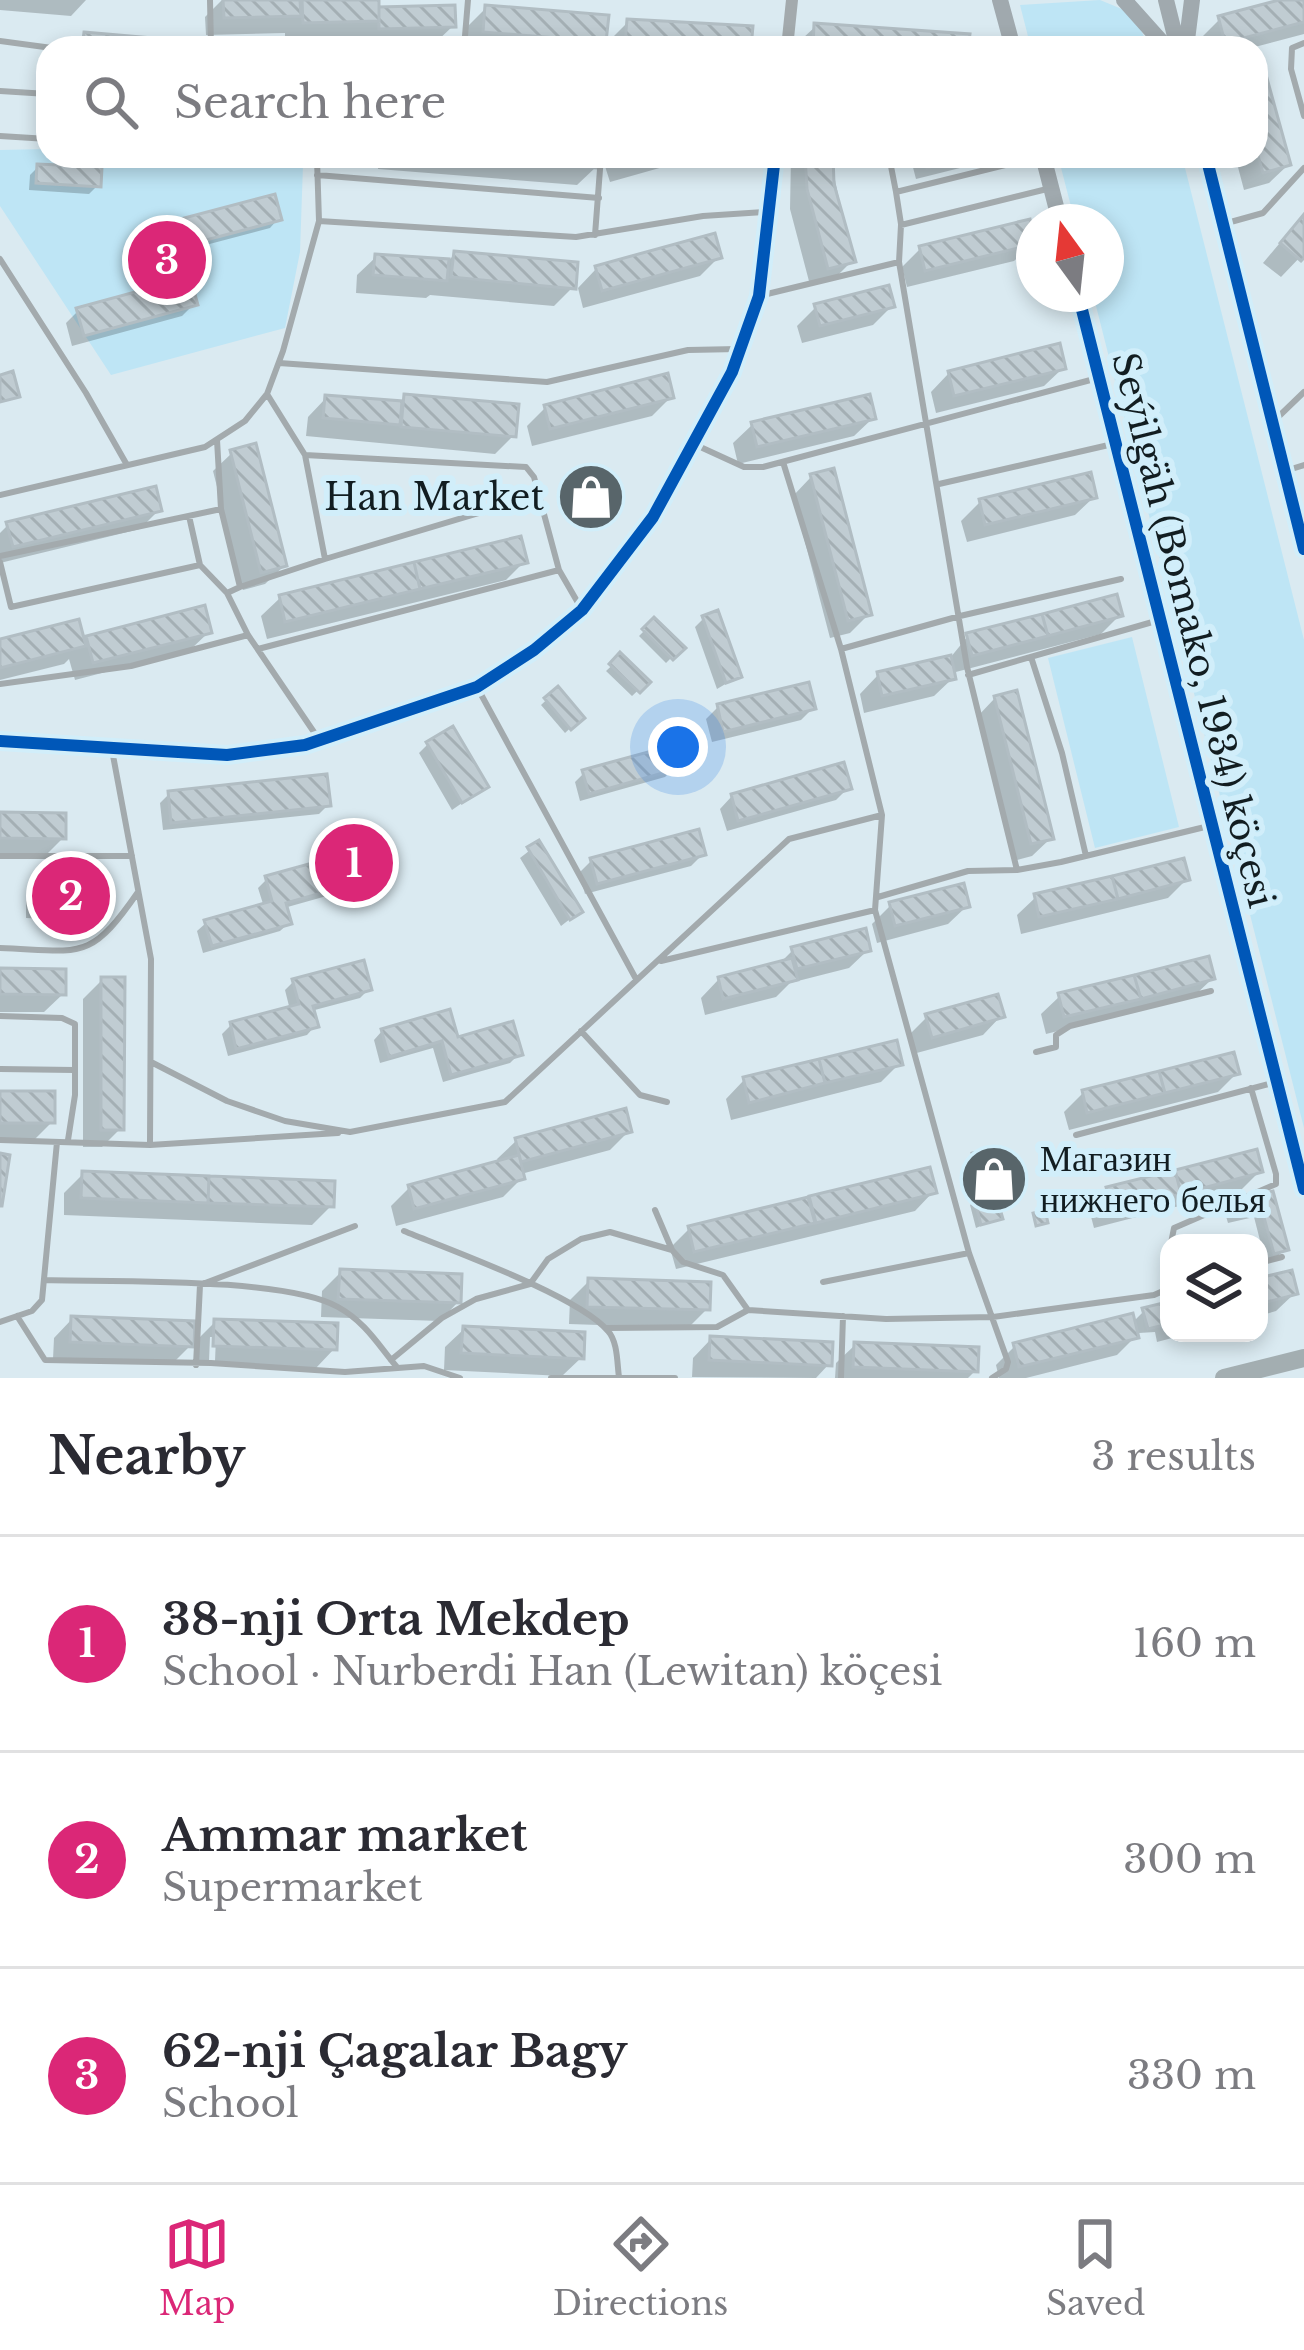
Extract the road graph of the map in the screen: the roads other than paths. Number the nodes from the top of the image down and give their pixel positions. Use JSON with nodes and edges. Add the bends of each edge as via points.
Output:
{"nodes":[{"id":1,"x":210,"y":0,"type":"edge"},
{"id":2,"x":468,"y":0,"type":"edge"},
{"id":3,"x":792,"y":0,"type":"edge"},
{"id":4,"x":1000,"y":0,"type":"edge"},
{"id":5,"x":1124,"y":0,"type":"edge"},
{"id":6,"x":1166,"y":0,"type":"edge"},
{"id":7,"x":1192,"y":0,"type":"edge"},
{"id":8,"x":211,"y":36,"type":"edge"},
{"id":9,"x":465,"y":36,"type":"edge"},
{"id":10,"x":788,"y":36,"type":"edge"},
{"id":11,"x":1010,"y":36,"type":"edge"},
{"id":12,"x":1156,"y":36,"type":"edge"},
{"id":13,"x":1178,"y":36,"type":"edge"},
{"id":14,"x":1184,"y":36,"type":"edge"},
{"id":15,"x":0,"y":41,"type":"edge"},
{"id":16,"x":1304,"y":43,"type":"edge"},
{"id":17,"x":36,"y":46,"type":"edge"},
{"id":18,"x":0,"y":91,"type":"edge"},
{"id":19,"x":36,"y":93,"type":"edge"},
{"id":20,"x":1304,"y":116,"type":"edge"},
{"id":21,"x":0,"y":136,"type":"edge"},
{"id":22,"x":36,"y":138,"type":"edge"},
{"id":23,"x":317,"y":168,"type":"edge"},
{"id":24,"x":600,"y":168,"type":"edge"},
{"id":25,"x":774,"y":168,"type":"edge"},
{"id":26,"x":891,"y":168,"type":"edge"},
{"id":27,"x":993,"y":168,"type":"edge"},
{"id":28,"x":1045,"y":168,"type":"edge"},
{"id":29,"x":1208,"y":168,"type":"edge"},
{"id":30,"x":1304,"y":168,"type":"edge"},
{"id":31,"x":317,"y":175,"type":"junction"},
{"id":32,"x":1051,"y":188,"type":"junction"},
{"id":33,"x":896,"y":192,"type":"junction"},
{"id":34,"x":599,"y":198,"type":"junction"},
{"id":35,"x":1055,"y":204,"type":"edge"},
{"id":36,"x":769,"y":212,"type":"junction"},
{"id":37,"x":319,"y":220,"type":"junction"},
{"id":38,"x":1223,"y":224,"type":"junction"},
{"id":39,"x":901,"y":225,"type":"junction"},
{"id":40,"x":595,"y":235,"type":"junction"},
{"id":41,"x":0,"y":259,"type":"edge"},
{"id":42,"x":899,"y":262,"type":"junction"},
{"id":43,"x":759,"y":296,"type":"junction"},
{"id":44,"x":1082,"y":312,"type":"edge"},
{"id":45,"x":742,"y":349,"type":"junction"},
{"id":46,"x":279,"y":363,"type":"junction"},
{"id":47,"x":1098,"y":378,"type":"junction"},
{"id":48,"x":1304,"y":392,"type":"edge"},
{"id":49,"x":266,"y":394,"type":"junction"},
{"id":50,"x":1272,"y":422,"type":"junction"},
{"id":51,"x":928,"y":423,"type":"junction"},
{"id":52,"x":217,"y":439,"type":"junction"},
{"id":53,"x":693,"y":443,"type":"junction"},
{"id":54,"x":1113,"y":444,"type":"junction"},
{"id":55,"x":305,"y":455,"type":"junction"},
{"id":56,"x":784,"y":462,"type":"junction"},
{"id":57,"x":127,"y":465,"type":"junction"},
{"id":58,"x":1304,"y":465,"type":"edge"},
{"id":59,"x":1285,"y":471,"type":"junction"},
{"id":60,"x":939,"y":484,"type":"junction"},
{"id":61,"x":539,"y":495,"type":"junction"},
{"id":62,"x":0,"y":496,"type":"edge"},
{"id":63,"x":221,"y":508,"type":"junction"},
{"id":64,"x":189,"y":515,"type":"junction"},
{"id":65,"x":1303,"y":543,"type":"edge"},
{"id":66,"x":0,"y":559,"type":"edge"},
{"id":67,"x":325,"y":560,"type":"junction"},
{"id":68,"x":200,"y":565,"type":"junction"},
{"id":69,"x":559,"y":570,"type":"junction"},
{"id":70,"x":1121,"y":579,"type":"dead end"},
{"id":71,"x":240,"y":586,"type":"junction"},
{"id":72,"x":226,"y":593,"type":"junction"},
{"id":73,"x":583,"y":610,"type":"junction"},
{"id":74,"x":960,"y":616,"type":"junction"},
{"id":75,"x":1159,"y":620,"type":"junction"},
{"id":76,"x":248,"y":635,"type":"junction"},
{"id":77,"x":258,"y":649,"type":"junction"},
{"id":78,"x":842,"y":649,"type":"junction"},
{"id":79,"x":1031,"y":657,"type":"junction"},
{"id":80,"x":968,"y":675,"type":"junction"},
{"id":81,"x":0,"y":684,"type":"edge"},
{"id":82,"x":477,"y":687,"type":"junction"},
{"id":83,"x":0,"y":741,"type":"edge"},
{"id":84,"x":320,"y":741,"type":"junction"},
{"id":85,"x":112,"y":748,"type":"junction"},
{"id":86,"x":882,"y":815,"type":"junction"},
{"id":87,"x":1212,"y":826,"type":"junction"},
{"id":88,"x":0,"y":856,"type":"edge"},
{"id":89,"x":132,"y":856,"type":"junction"},
{"id":90,"x":1086,"y":856,"type":"junction"},
{"id":91,"x":1017,"y":870,"type":"junction"},
{"id":92,"x":138,"y":892,"type":"junction"},
{"id":93,"x":878,"y":897,"type":"junction"},
{"id":94,"x":875,"y":910,"type":"junction"},
{"id":95,"x":0,"y":948,"type":"edge"},
{"id":96,"x":658,"y":962,"type":"junction"},
{"id":97,"x":637,"y":980,"type":"junction"},
{"id":98,"x":1211,"y":991,"type":"dead end"},
{"id":99,"x":0,"y":1016,"type":"edge"},
{"id":100,"x":581,"y":1031,"type":"junction"},
{"id":101,"x":1036,"y":1052,"type":"dead end"},
{"id":102,"x":151,"y":1062,"type":"junction"},
{"id":103,"x":0,"y":1069,"type":"edge"},
{"id":104,"x":76,"y":1070,"type":"junction"},
{"id":105,"x":1276,"y":1081,"type":"junction"},
{"id":106,"x":1251,"y":1088,"type":"junction"},
{"id":107,"x":667,"y":1102,"type":"dead end"},
{"id":108,"x":350,"y":1132,"type":"junction"},
{"id":109,"x":1076,"y":1135,"type":"dead end"},
{"id":110,"x":0,"y":1140,"type":"edge"},
{"id":111,"x":57,"y":1142,"type":"junction"},
{"id":112,"x":67,"y":1142,"type":"junction"},
{"id":113,"x":150,"y":1145,"type":"junction"},
{"id":114,"x":1304,"y":1190,"type":"edge"},
{"id":115,"x":655,"y":1210,"type":"dead end"},
{"id":116,"x":356,"y":1226,"type":"dead end"},
{"id":117,"x":404,"y":1231,"type":"dead end"},
{"id":118,"x":1173,"y":1234,"type":"edge"},
{"id":119,"x":672,"y":1250,"type":"junction"},
{"id":120,"x":969,"y":1253,"type":"junction"},
{"id":121,"x":1282,"y":1257,"type":"dead end"},
{"id":122,"x":1268,"y":1261,"type":"edge"},
{"id":123,"x":44,"y":1280,"type":"junction"},
{"id":124,"x":823,"y":1282,"type":"dead end"},
{"id":125,"x":530,"y":1284,"type":"junction"},
{"id":126,"x":200,"y":1285,"type":"junction"},
{"id":127,"x":1160,"y":1290,"type":"edge"},
{"id":128,"x":748,"y":1310,"type":"junction"},
{"id":129,"x":17,"y":1316,"type":"junction"},
{"id":130,"x":843,"y":1316,"type":"junction"},
{"id":131,"x":993,"y":1317,"type":"junction"},
{"id":132,"x":0,"y":1322,"type":"edge"},
{"id":133,"x":604,"y":1328,"type":"junction"},
{"id":134,"x":1304,"y":1358,"type":"edge"},
{"id":135,"x":394,"y":1364,"type":"junction"},
{"id":136,"x":196,"y":1365,"type":"junction"},
{"id":137,"x":619,"y":1377,"type":"edge"},
{"id":138,"x":460,"y":1378,"type":"edge"},
{"id":139,"x":551,"y":1378,"type":"edge"},
{"id":140,"x":675,"y":1378,"type":"edge"},
{"id":141,"x":841,"y":1378,"type":"edge"},
{"id":142,"x":992,"y":1378,"type":"edge"},
{"id":143,"x":1224,"y":1378,"type":"edge"}],
"edges":[{"from":1,"to":8,"type":"lane"},
{"from":2,"to":9,"type":"lane"},
{"from":3,"to":10,"type":"street"},
{"from":4,"to":11,"type":"street"},
{"from":5,"to":12,"type":"street"},
{"from":6,"to":13,"type":"street"},
{"from":7,"to":14,"type":"street"},
{"from":15,"to":17,"type":"lane"},
{"from":16,"to":20,"type":"lane","via":[[1289,58]]},
{"from":18,"to":19,"type":"lane"},
{"from":21,"to":22,"type":"lane"},
{"from":23,"to":31,"type":"lane"},
{"from":24,"to":34,"type":"lane"},
{"from":25,"to":36,"type":"street"},
{"from":26,"to":33,"type":"lane"},
{"from":27,"to":33,"type":"lane"},
{"from":28,"to":32,"type":"street"},
{"from":29,"to":38,"type":"street"},
{"from":30,"to":38,"type":"lane","via":[[1263,213]]},
{"from":31,"to":34,"type":"lane"},
{"from":31,"to":37,"type":"lane"},
{"from":32,"to":35,"type":"street"},
{"from":32,"to":39,"type":"lane"},
{"from":33,"to":39,"type":"lane"},
{"from":34,"to":40,"type":"lane"},
{"from":36,"to":40,"type":"lane"},
{"from":36,"to":43,"type":"street"},
{"from":37,"to":40,"type":"lane"},
{"from":37,"to":46,"type":"lane"},
{"from":38,"to":50,"type":"street"},
{"from":39,"to":42,"type":"lane"},
{"from":41,"to":57,"type":"lane"},
{"from":42,"to":43,"type":"lane"},
{"from":42,"to":51,"type":"lane"},
{"from":43,"to":45,"type":"street"},
{"from":44,"to":47,"type":"street","name":"Seýilgäh (Bomako, 1934) köçesi"},
{"from":45,"to":46,"type":"lane","via":[[688,350],[548,382]]},
{"from":45,"to":53,"type":"street"},
{"from":46,"to":49,"type":"lane"},
{"from":47,"to":51,"type":"lane"},
{"from":47,"to":54,"type":"street","name":"Seýilgäh (Bomako, 1934) köçesi"},
{"from":48,"to":50,"type":"lane"},
{"from":49,"to":52,"type":"lane"},
{"from":49,"to":55,"type":"lane"},
{"from":50,"to":59,"type":"street"},
{"from":51,"to":56,"type":"lane"},
{"from":51,"to":60,"type":"lane"},
{"from":52,"to":57,"type":"lane"},
{"from":52,"to":63,"type":"lane"},
{"from":53,"to":56,"type":"lane","via":[[744,467]]},
{"from":53,"to":73,"type":"street","via":[[652,517]]},
{"from":54,"to":60,"type":"lane"},
{"from":54,"to":75,"type":"street","name":"Seýilgäh (Bomako, 1934) köçesi"},
{"from":55,"to":61,"type":"lane","via":[[510,464],[526,467]]},
{"from":55,"to":67,"type":"lane"},
{"from":56,"to":78,"type":"lane"},
{"from":57,"to":62,"type":"lane"},
{"from":58,"to":59,"type":"lane"},
{"from":59,"to":65,"type":"street"},
{"from":60,"to":74,"type":"lane"},
{"from":61,"to":67,"type":"lane"},
{"from":61,"to":69,"type":"lane"},
{"from":63,"to":64,"type":"lane"},
{"from":63,"to":71,"type":"lane"},
{"from":64,"to":66,"type":"lane"},
{"from":64,"to":68,"type":"lane"},
{"from":66,"to":68,"type":"lane","via":[[11,607]]},
{"from":67,"to":71,"type":"lane"},
{"from":68,"to":72,"type":"lane"},
{"from":69,"to":73,"type":"lane"},
{"from":69,"to":77,"type":"lane"},
{"from":70,"to":74,"type":"lane"},
{"from":71,"to":72,"type":"lane"},
{"from":72,"to":76,"type":"lane"},
{"from":73,"to":82,"type":"street"},
{"from":74,"to":78,"type":"lane"},
{"from":74,"to":80,"type":"lane"},
{"from":75,"to":79,"type":"lane"},
{"from":75,"to":87,"type":"street","name":"Seýilgäh (Bomako, 1934) köçesi"},
{"from":76,"to":77,"type":"lane"},
{"from":76,"to":81,"type":"lane","via":[[131,666]]},
{"from":77,"to":84,"type":"lane"},
{"from":78,"to":86,"type":"lane"},
{"from":79,"to":80,"type":"lane"},
{"from":79,"to":90,"type":"lane"},
{"from":80,"to":91,"type":"lane"},
{"from":82,"to":84,"type":"street"},
{"from":82,"to":97,"type":"lane"},
{"from":83,"to":85,"type":"street"},
{"from":84,"to":85,"type":"street","via":[[227,755]]},
{"from":85,"to":89,"type":"lane"},
{"from":86,"to":93,"type":"lane"},
{"from":86,"to":96,"type":"lane","via":[[789,839]]},
{"from":87,"to":90,"type":"lane"},
{"from":87,"to":105,"type":"street","name":"Seýilgäh (Bomako, 1934) köçesi"},
{"from":88,"to":89,"type":"lane"},
{"from":89,"to":92,"type":"lane"},
{"from":90,"to":91,"type":"lane"},
{"from":91,"to":93,"type":"lane","via":[[968,871]]},
{"from":92,"to":95,"type":"lane","via":[[99,943]]},
{"from":92,"to":102,"type":"lane","via":[[151,959]]},
{"from":93,"to":94,"type":"lane"},
{"from":94,"to":96,"type":"lane"},
{"from":94,"to":120,"type":"lane"},
{"from":96,"to":97,"type":"lane"},
{"from":97,"to":100,"type":"lane"},
{"from":98,"to":101,"type":"lane","via":[[1070,1026],[1056,1036],[1056,1047]]},
{"from":99,"to":104,"type":"lane","via":[[73,1021]]},
{"from":100,"to":107,"type":"lane","via":[[640,1095]]},
{"from":100,"to":108,"type":"lane","via":[[505,1102]]},
{"from":102,"to":108,"type":"lane","via":[[226,1101]]},
{"from":102,"to":113,"type":"lane"},
{"from":103,"to":104,"type":"lane"},
{"from":104,"to":112,"type":"lane"},
{"from":105,"to":106,"type":"lane"},
{"from":105,"to":114,"type":"street","name":"Seýilgäh (Bomako, 1934) köçesi"},
{"from":106,"to":109,"type":"lane"},
{"from":106,"to":118,"type":"lane","via":[[1276,1184]]},
{"from":108,"to":113,"type":"lane"},
{"from":110,"to":111,"type":"lane"},
{"from":111,"to":112,"type":"lane"},
{"from":111,"to":123,"type":"lane"},
{"from":112,"to":113,"type":"lane"},
{"from":115,"to":119,"type":"lane"},
{"from":116,"to":126,"type":"lane"},
{"from":117,"to":125,"type":"lane"},
{"from":119,"to":125,"type":"lane","via":[[610,1232],[548,1259]]},
{"from":119,"to":128,"type":"lane","via":[[692,1267],[723,1275]]},
{"from":120,"to":124,"type":"lane"},
{"from":120,"to":131,"type":"lane"},
{"from":121,"to":122,"type":"lane"},
{"from":123,"to":126,"type":"lane"},
{"from":123,"to":129,"type":"lane","via":[[39,1305]]},
{"from":125,"to":133,"type":"lane"},
{"from":125,"to":135,"type":"lane","via":[[442,1318]]},
{"from":126,"to":135,"type":"lane","via":[[335,1305],[362,1322]]},
{"from":126,"to":136,"type":"lane"},
{"from":127,"to":131,"type":"lane"},
{"from":128,"to":130,"type":"lane"},
{"from":128,"to":133,"type":"lane","via":[[717,1327]]},
{"from":129,"to":132,"type":"lane"},
{"from":129,"to":136,"type":"lane","via":[[44,1360]]},
{"from":130,"to":131,"type":"lane"},
{"from":130,"to":141,"type":"lane"},
{"from":131,"to":142,"type":"lane","via":[[1008,1365]]},
{"from":133,"to":137,"type":"lane"},
{"from":134,"to":143,"type":"main road"},
{"from":135,"to":136,"type":"lane","via":[[345,1372]]},
{"from":135,"to":138,"type":"lane"},
{"from":137,"to":139,"type":"lane"},
{"from":137,"to":140,"type":"lane"}]}
